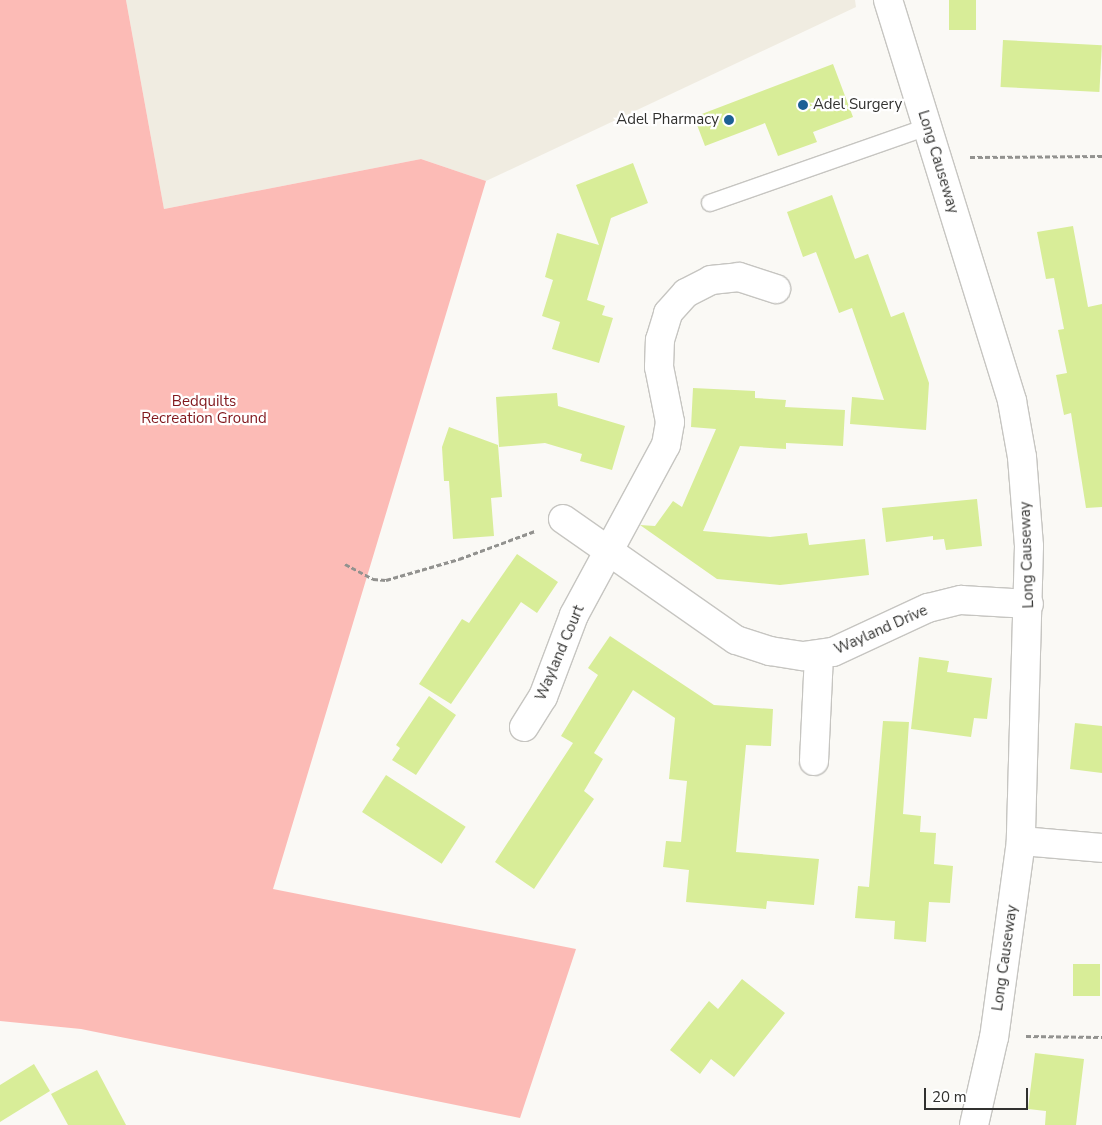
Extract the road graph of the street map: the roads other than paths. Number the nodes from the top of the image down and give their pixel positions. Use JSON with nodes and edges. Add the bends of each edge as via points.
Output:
{"nodes":[{"id":1,"x":888,"y":0,"type":"edge"},
{"id":2,"x":927,"y":127,"type":"junction"},
{"id":3,"x":710,"y":203,"type":"dead end"},
{"id":4,"x":776,"y":289,"type":"dead end"},
{"id":5,"x":563,"y":519,"type":"road end"},
{"id":6,"x":610,"y":551,"type":"junction"},
{"id":7,"x":1028,"y":604,"type":"junction"},
{"id":8,"x":819,"y":656,"type":"junction"},
{"id":9,"x":524,"y":727,"type":"dead end"},
{"id":10,"x":814,"y":761,"type":"dead end"},
{"id":11,"x":1021,"y":841,"type":"junction"},
{"id":12,"x":1102,"y":848,"type":"edge"},
{"id":13,"x":974,"y":1125,"type":"edge"}],
"edges":[{"from":1,"to":2,"type":"street","name":"Long Causeway"},
{"from":2,"to":3,"type":"lane"},
{"from":2,"to":7,"type":"street","name":"Long Causeway","via":[[1012,402],[1023,467]]},
{"from":4,"to":6,"type":"street","name":"Wayland Court","via":[[739,277],[711,280],[686,293],[668,313],[660,340],[659,367],[670,422],[666,446]]},
{"from":5,"to":6,"type":"street","name":"Wayland Drive"},
{"from":6,"to":8,"type":"street","name":"Wayland Drive","via":[[675,601],[736,640],[770,651]]},
{"from":6,"to":9,"type":"street","name":"Wayland Court","via":[[574,615],[543,697]]},
{"from":7,"to":8,"type":"street","name":"Wayland Drive","via":[[962,600],[928,608],[865,639]]},
{"from":7,"to":11,"type":"street","name":"Long Causeway"},
{"from":8,"to":10,"type":"street"},
{"from":11,"to":12,"type":"street"},
{"from":11,"to":13,"type":"street","name":"Long Causeway","via":[[993,1038]]}]}
